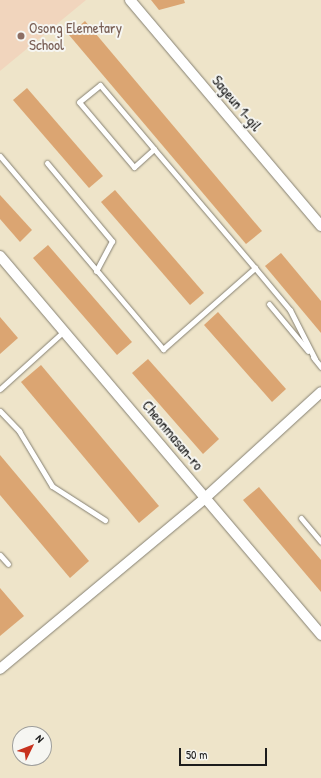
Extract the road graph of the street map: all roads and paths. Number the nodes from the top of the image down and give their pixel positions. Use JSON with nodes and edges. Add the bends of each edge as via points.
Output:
{"nodes":[{"id":1,"x":130,"y":0,"type":"edge"},
{"id":2,"x":154,"y":149,"type":"junction"},
{"id":3,"x":0,"y":156,"type":"edge"},
{"id":4,"x":47,"y":163,"type":"dead end"},
{"id":5,"x":321,"y":226,"type":"edge"},
{"id":6,"x":0,"y":256,"type":"edge"},
{"id":7,"x":255,"y":268,"type":"junction"},
{"id":8,"x":96,"y":271,"type":"junction"},
{"id":9,"x":269,"y":304,"type":"dead end"},
{"id":10,"x":65,"y":331,"type":"junction"},
{"id":11,"x":315,"y":359,"type":"junction"},
{"id":12,"x":321,"y":367,"type":"edge"},
{"id":13,"x":0,"y":389,"type":"edge"},
{"id":14,"x":321,"y":392,"type":"edge"},
{"id":15,"x":0,"y":411,"type":"edge"},
{"id":16,"x":205,"y":498,"type":"junction"},
{"id":17,"x":301,"y":518,"type":"dead end"},
{"id":18,"x":105,"y":520,"type":"dead end"},
{"id":19,"x":321,"y":542,"type":"edge"},
{"id":20,"x":0,"y":555,"type":"edge"},
{"id":21,"x":8,"y":564,"type":"dead end"},
{"id":22,"x":321,"y":635,"type":"edge"},
{"id":23,"x":0,"y":669,"type":"edge"}],
"edges":[{"from":1,"to":5,"type":"street","name":"Sageun 1-gil"},
{"from":2,"to":2,"type":"lane","via":[[100,85],[79,102],[134,167]]},
{"from":2,"to":7,"type":"lane"},
{"from":3,"to":8,"type":"lane"},
{"from":4,"to":8,"type":"lane","via":[[112,241]]},
{"from":6,"to":10,"type":"street","name":"Cheonmasan-ro"},
{"from":7,"to":8,"type":"lane","via":[[163,349]]},
{"from":7,"to":11,"type":"lane","via":[[290,310]]},
{"from":9,"to":11,"type":"lane"},
{"from":10,"to":13,"type":"lane"},
{"from":10,"to":16,"type":"street","name":"Cheonmasan-ro"},
{"from":11,"to":12,"type":"lane"},
{"from":14,"to":16,"type":"street"},
{"from":15,"to":18,"type":"lane","via":[[19,431],[52,486]]},
{"from":16,"to":22,"type":"street","name":"Cheonmasan-ro"},
{"from":16,"to":23,"type":"street"},
{"from":17,"to":19,"type":"lane"},
{"from":20,"to":21,"type":"lane"}]}
